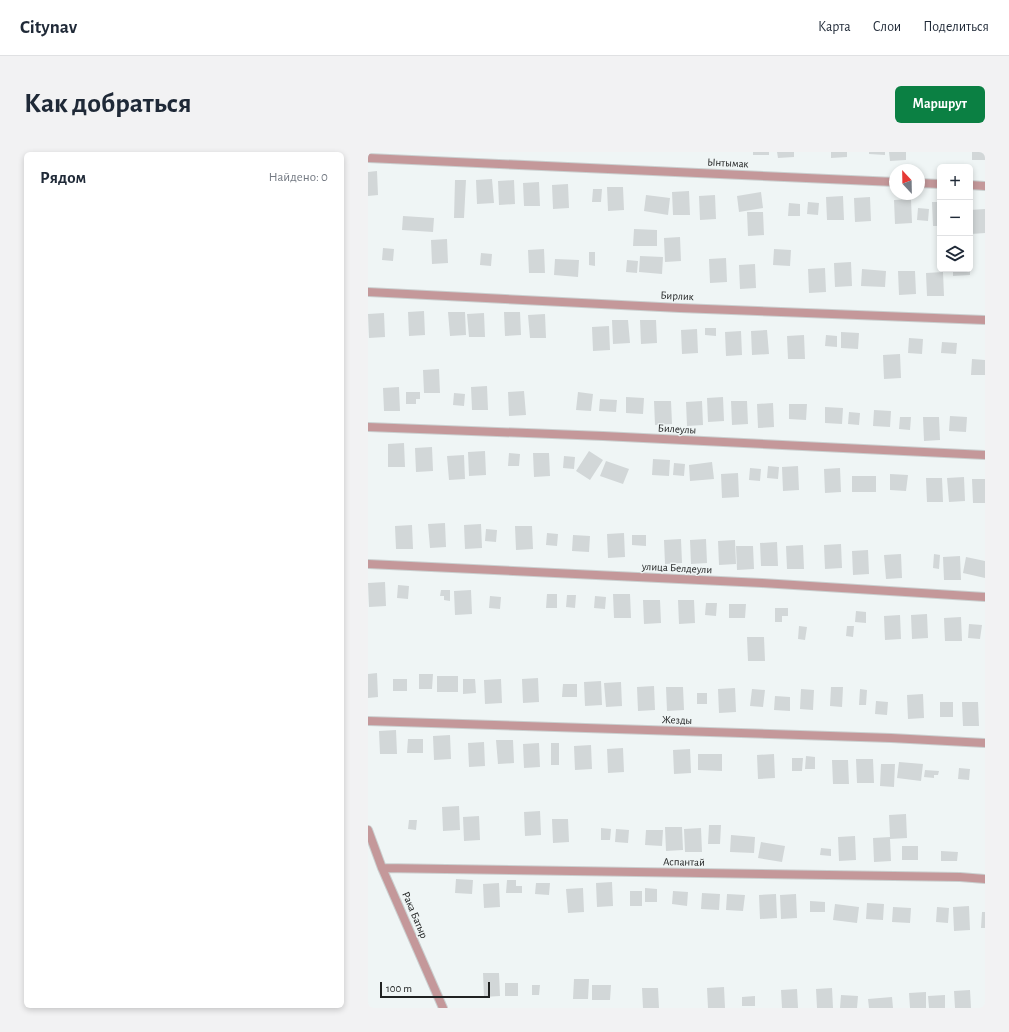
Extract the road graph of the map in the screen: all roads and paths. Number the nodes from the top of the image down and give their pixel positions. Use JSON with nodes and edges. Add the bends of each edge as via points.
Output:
{"nodes":[{"id":1,"x":368,"y":158,"type":"edge"},
{"id":2,"x":889,"y":182,"type":"edge"},
{"id":3,"x":925,"y":183,"type":"edge"},
{"id":4,"x":937,"y":184,"type":"edge"},
{"id":5,"x":973,"y":185,"type":"edge"},
{"id":6,"x":985,"y":186,"type":"edge"},
{"id":7,"x":368,"y":292,"type":"edge"},
{"id":8,"x":985,"y":320,"type":"edge"},
{"id":9,"x":368,"y":427,"type":"edge"},
{"id":10,"x":985,"y":455,"type":"edge"},
{"id":11,"x":368,"y":564,"type":"edge"},
{"id":12,"x":985,"y":597,"type":"edge"},
{"id":13,"x":368,"y":721,"type":"edge"},
{"id":14,"x":985,"y":743,"type":"edge"},
{"id":15,"x":368,"y":830,"type":"edge"},
{"id":16,"x":382,"y":868,"type":"junction"},
{"id":17,"x":985,"y":879,"type":"edge"},
{"id":18,"x":443,"y":1008,"type":"edge"}],
"edges":[{"from":1,"to":2,"type":"street","name":"Ынтымак"},
{"from":3,"to":4,"type":"street"},
{"from":5,"to":6,"type":"street"},
{"from":7,"to":8,"type":"street","name":"Бирлик"},
{"from":9,"to":10,"type":"street","name":"Билеулы"},
{"from":11,"to":12,"type":"street","name":"улица Белдеули","via":[[762,583]]},
{"from":13,"to":14,"type":"street","name":"Жезды"},
{"from":15,"to":16,"type":"street","name":"Рака Батыр"},
{"from":16,"to":17,"type":"street","name":"Аспантай"},
{"from":16,"to":18,"type":"street","name":"Рака Батыр"}]}
